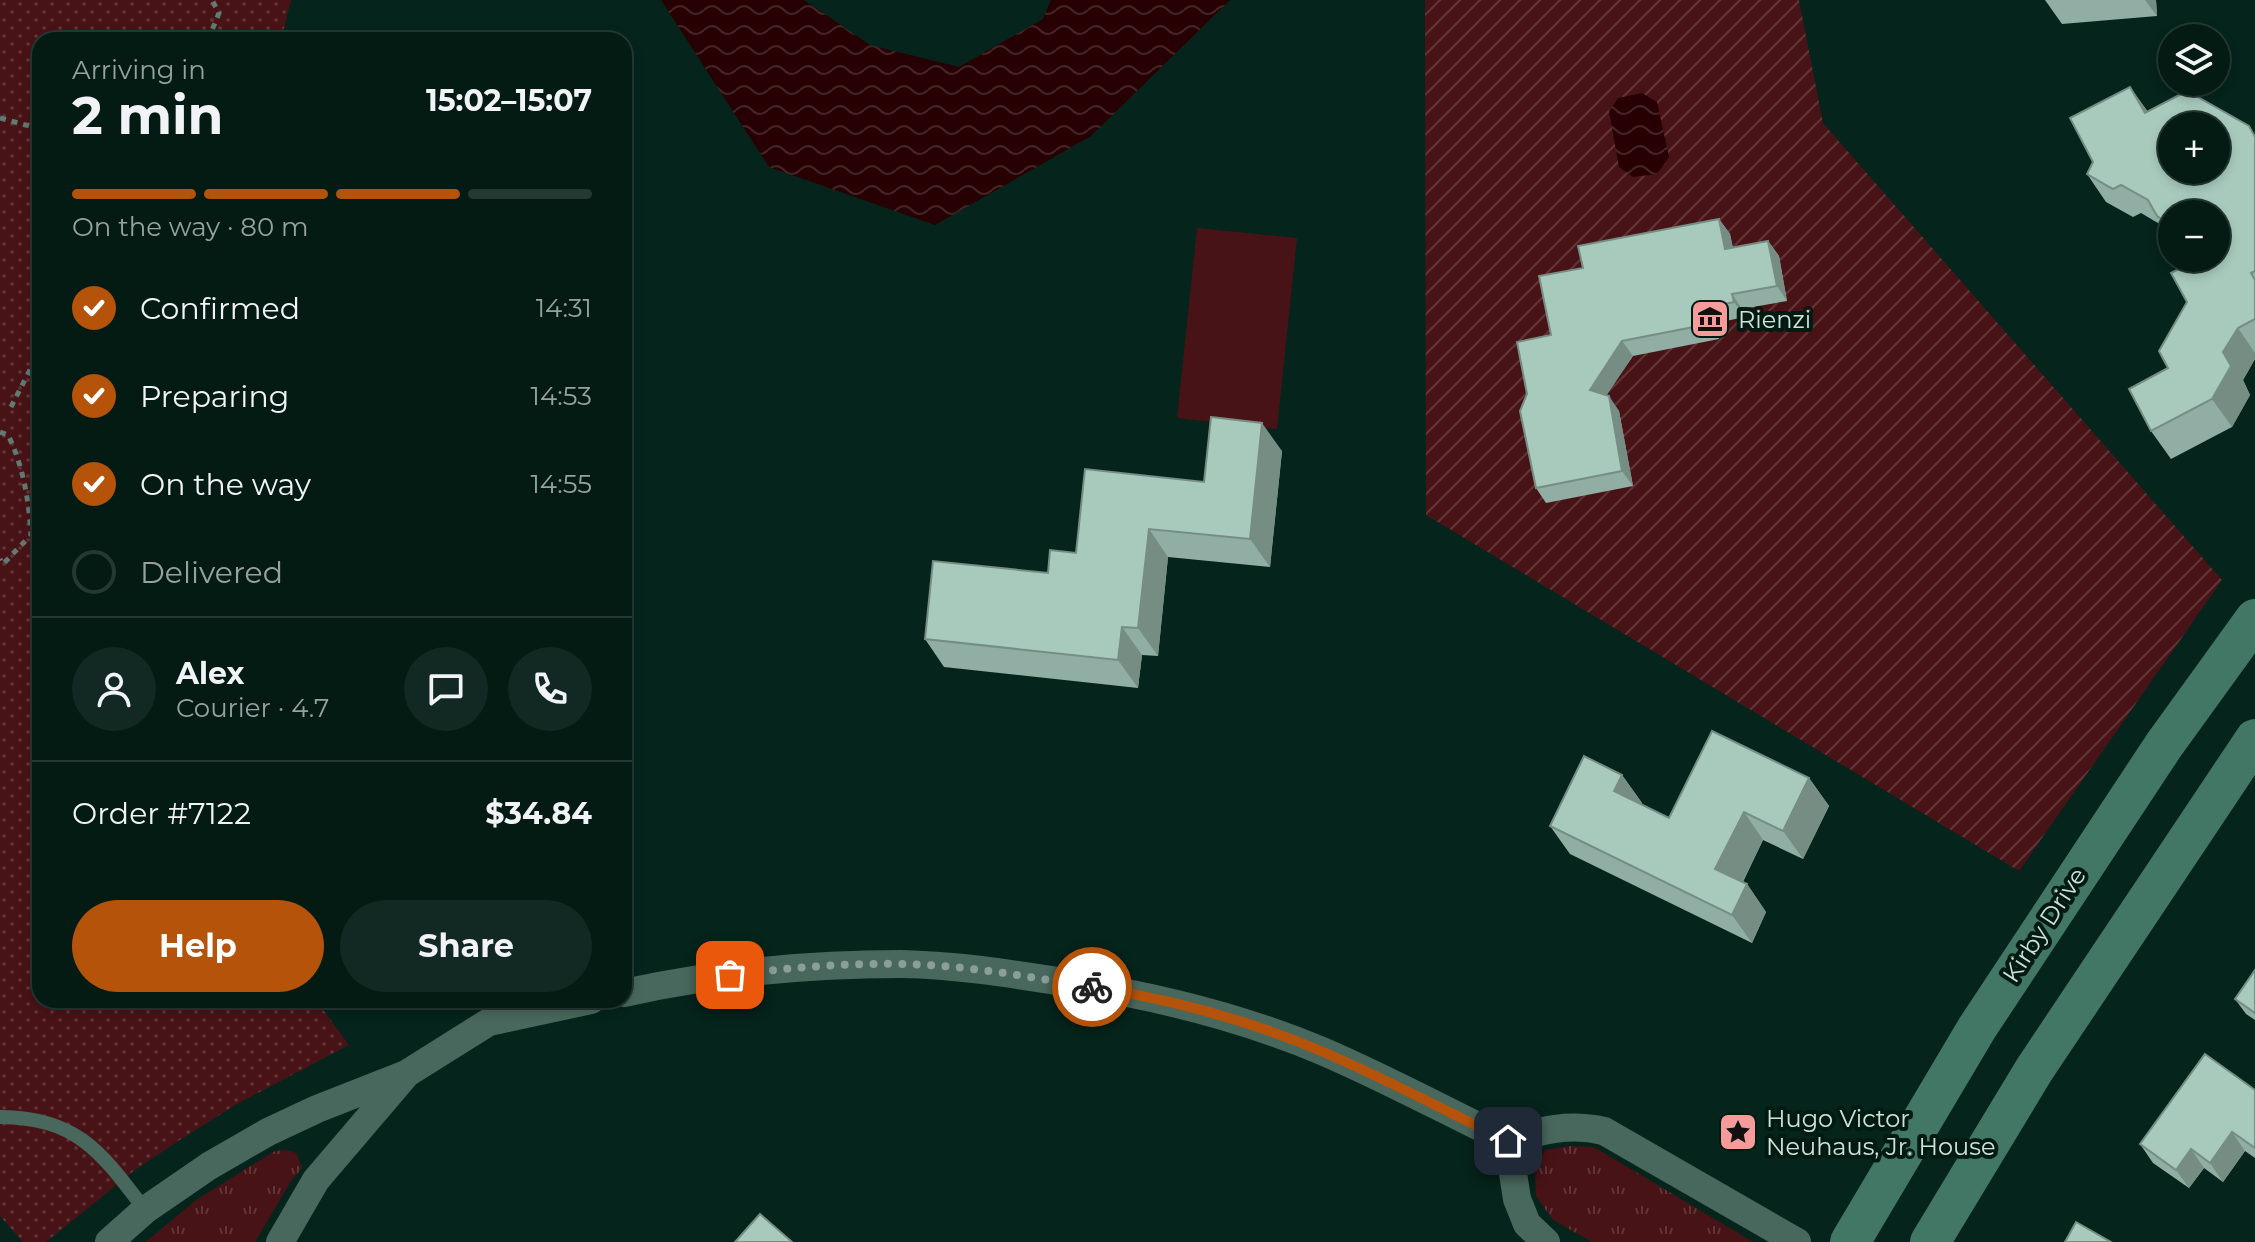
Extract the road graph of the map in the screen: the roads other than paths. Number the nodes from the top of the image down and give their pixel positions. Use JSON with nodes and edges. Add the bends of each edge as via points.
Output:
{"nodes":[{"id":1,"x":2255,"y":619,"type":"edge"},
{"id":2,"x":2255,"y":739,"type":"edge"},
{"id":3,"x":632,"y":991,"type":"edge"},
{"id":4,"x":554,"y":1008,"type":"edge"},
{"id":5,"x":406,"y":1074,"type":"junction"},
{"id":6,"x":0,"y":1117,"type":"edge"},
{"id":7,"x":1508,"y":1141,"type":"junction"},
{"id":8,"x":145,"y":1210,"type":"junction"},
{"id":9,"x":109,"y":1242,"type":"edge"},
{"id":10,"x":280,"y":1242,"type":"edge"},
{"id":11,"x":1546,"y":1242,"type":"edge"},
{"id":12,"x":1797,"y":1242,"type":"edge"},
{"id":13,"x":1850,"y":1242,"type":"edge"},
{"id":14,"x":1930,"y":1242,"type":"edge"}],
"edges":[{"from":1,"to":13,"type":"main road","name":"Kirby Drive","via":[[2147,769],[1977,1028]]},
{"from":2,"to":14,"type":"main road","via":[[2034,1070]]},
{"from":3,"to":7,"type":"street","via":[[784,968],[904,964],[1135,993],[1321,1051]]},
{"from":4,"to":5,"type":"street","via":[[489,1022]]},
{"from":5,"to":8,"type":"street","via":[[268,1132]]},
{"from":5,"to":10,"type":"street","via":[[316,1180]]},
{"from":6,"to":8,"type":"lane","via":[[41,1120],[72,1131],[106,1159]]},
{"from":7,"to":11,"type":"street","via":[[1517,1199],[1527,1224]]},
{"from":7,"to":12,"type":"street","via":[[1546,1129],[1582,1126],[1604,1131]]},
{"from":8,"to":9,"type":"street"}]}
